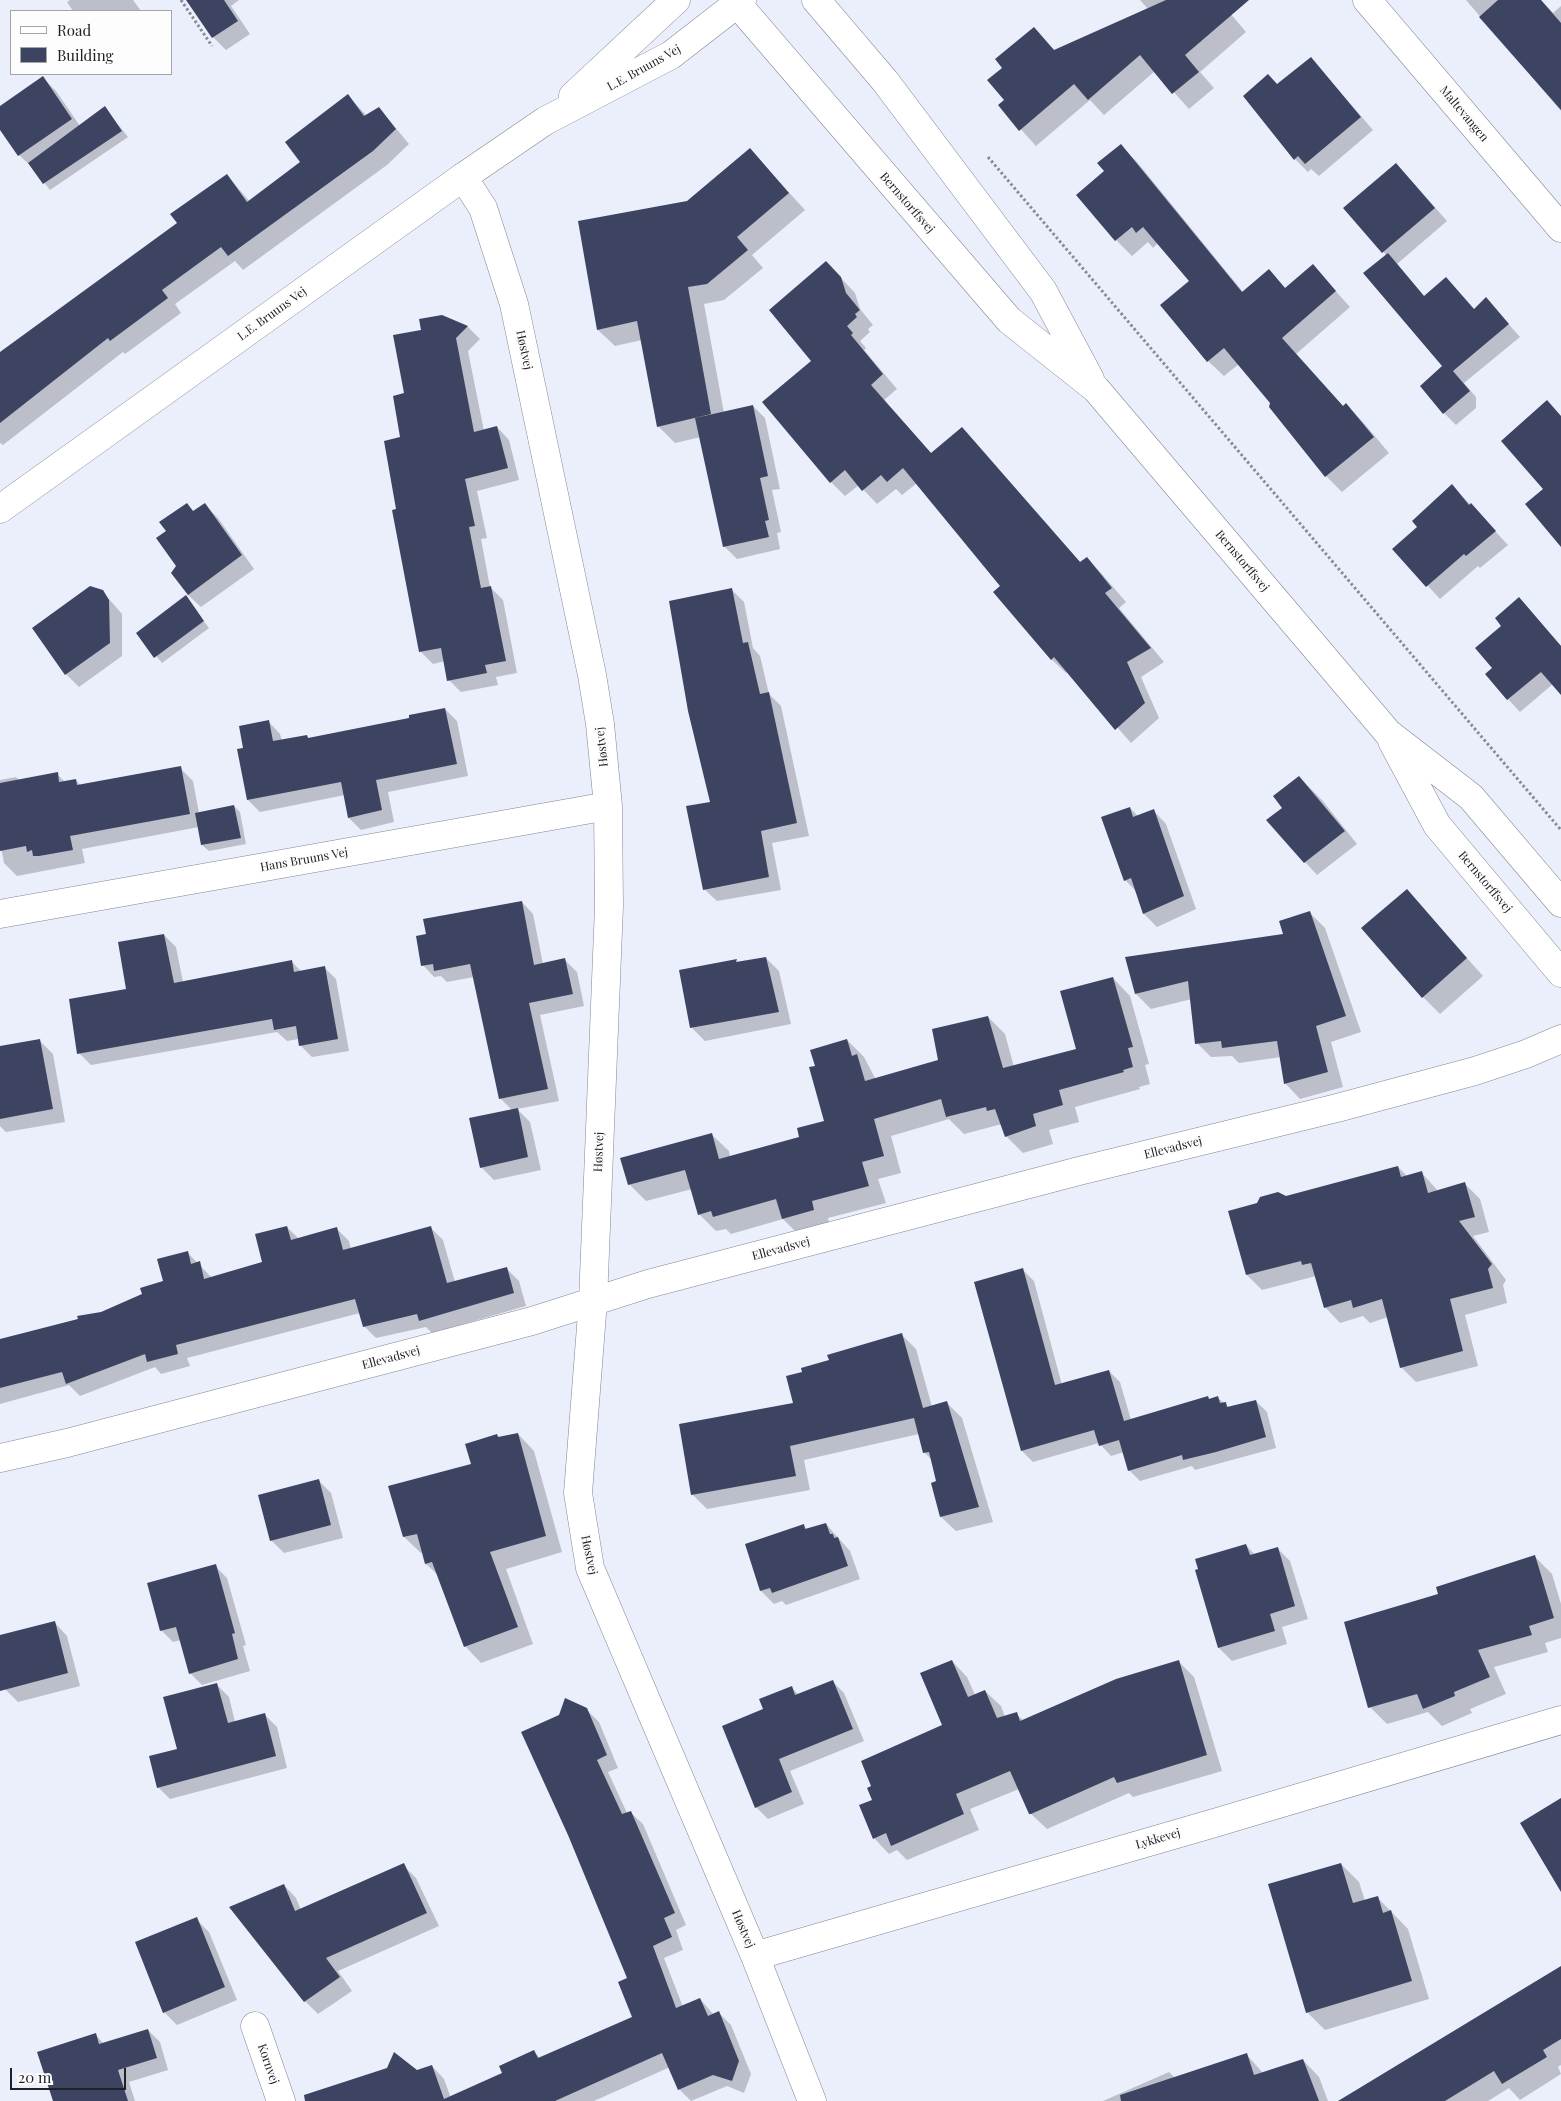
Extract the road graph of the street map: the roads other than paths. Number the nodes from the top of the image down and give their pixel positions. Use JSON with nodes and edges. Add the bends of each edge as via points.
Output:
{"nodes":[{"id":1,"x":676,"y":0,"type":"edge"},
{"id":2,"x":816,"y":0,"type":"edge"},
{"id":3,"x":1367,"y":0,"type":"edge"},
{"id":4,"x":738,"y":1,"type":"edge"},
{"id":5,"x":545,"y":121,"type":"junction"},
{"id":6,"x":463,"y":177,"type":"junction"},
{"id":7,"x":1561,"y":228,"type":"edge"},
{"id":8,"x":1096,"y":389,"type":"junction"},
{"id":9,"x":0,"y":509,"type":"edge"},
{"id":10,"x":1388,"y":733,"type":"junction"},
{"id":11,"x":608,"y":806,"type":"junction"},
{"id":12,"x":1561,"y":903,"type":"edge"},
{"id":13,"x":0,"y":914,"type":"edge"},
{"id":14,"x":1561,"y":974,"type":"edge"},
{"id":15,"x":1561,"y":1038,"type":"edge"},
{"id":16,"x":594,"y":1301,"type":"junction"},
{"id":17,"x":0,"y":1458,"type":"edge"},
{"id":18,"x":1561,"y":1720,"type":"edge"},
{"id":19,"x":754,"y":1956,"type":"junction"},
{"id":20,"x":255,"y":2026,"type":"dead end"},
{"id":21,"x":281,"y":2101,"type":"edge"},
{"id":22,"x":812,"y":2101,"type":"edge"}],
"edges":[{"from":1,"to":5,"type":"street","name":"L.E. Bruuns Vej"},
{"from":2,"to":8,"type":"street","name":"Bernstorffsvej","via":[[885,81],[1044,291]]},
{"from":3,"to":7,"type":"street","name":"Maltevangen"},
{"from":4,"to":5,"type":"street","name":"L.E. Bruuns Vej","via":[[671,55]]},
{"from":4,"to":8,"type":"street","name":"Bernstorffsvej","via":[[1009,320]]},
{"from":5,"to":6,"type":"street","name":"L.E. Bruuns Vej"},
{"from":6,"to":9,"type":"street","name":"L.E. Bruuns Vej"},
{"from":6,"to":11,"type":"street","name":"Høstvej","via":[[483,208],[514,304],[592,675]]},
{"from":8,"to":10,"type":"street","name":"Bernstorffsvej"},
{"from":10,"to":12,"type":"street","name":"Bernstorffsvej","via":[[1471,797]]},
{"from":10,"to":14,"type":"street","name":"Bernstorffsvej","via":[[1437,825]]},
{"from":11,"to":13,"type":"street","name":"Hans Bruuns Vej"},
{"from":11,"to":16,"type":"street","name":"Høstvej","via":[[609,906]]},
{"from":15,"to":16,"type":"street","name":"Ellevadsvej","via":[[1526,1054],[1457,1076],[1061,1176]]},
{"from":16,"to":17,"type":"street","name":"Ellevadsvej","via":[[532,1321],[68,1444]]},
{"from":16,"to":19,"type":"street","name":"Høstvej","via":[[578,1494],[590,1568]]},
{"from":18,"to":19,"type":"street","name":"Lykkevej"},
{"from":19,"to":22,"type":"street","name":"Høstvej"},
{"from":20,"to":21,"type":"street","name":"Kornvej"}]}
